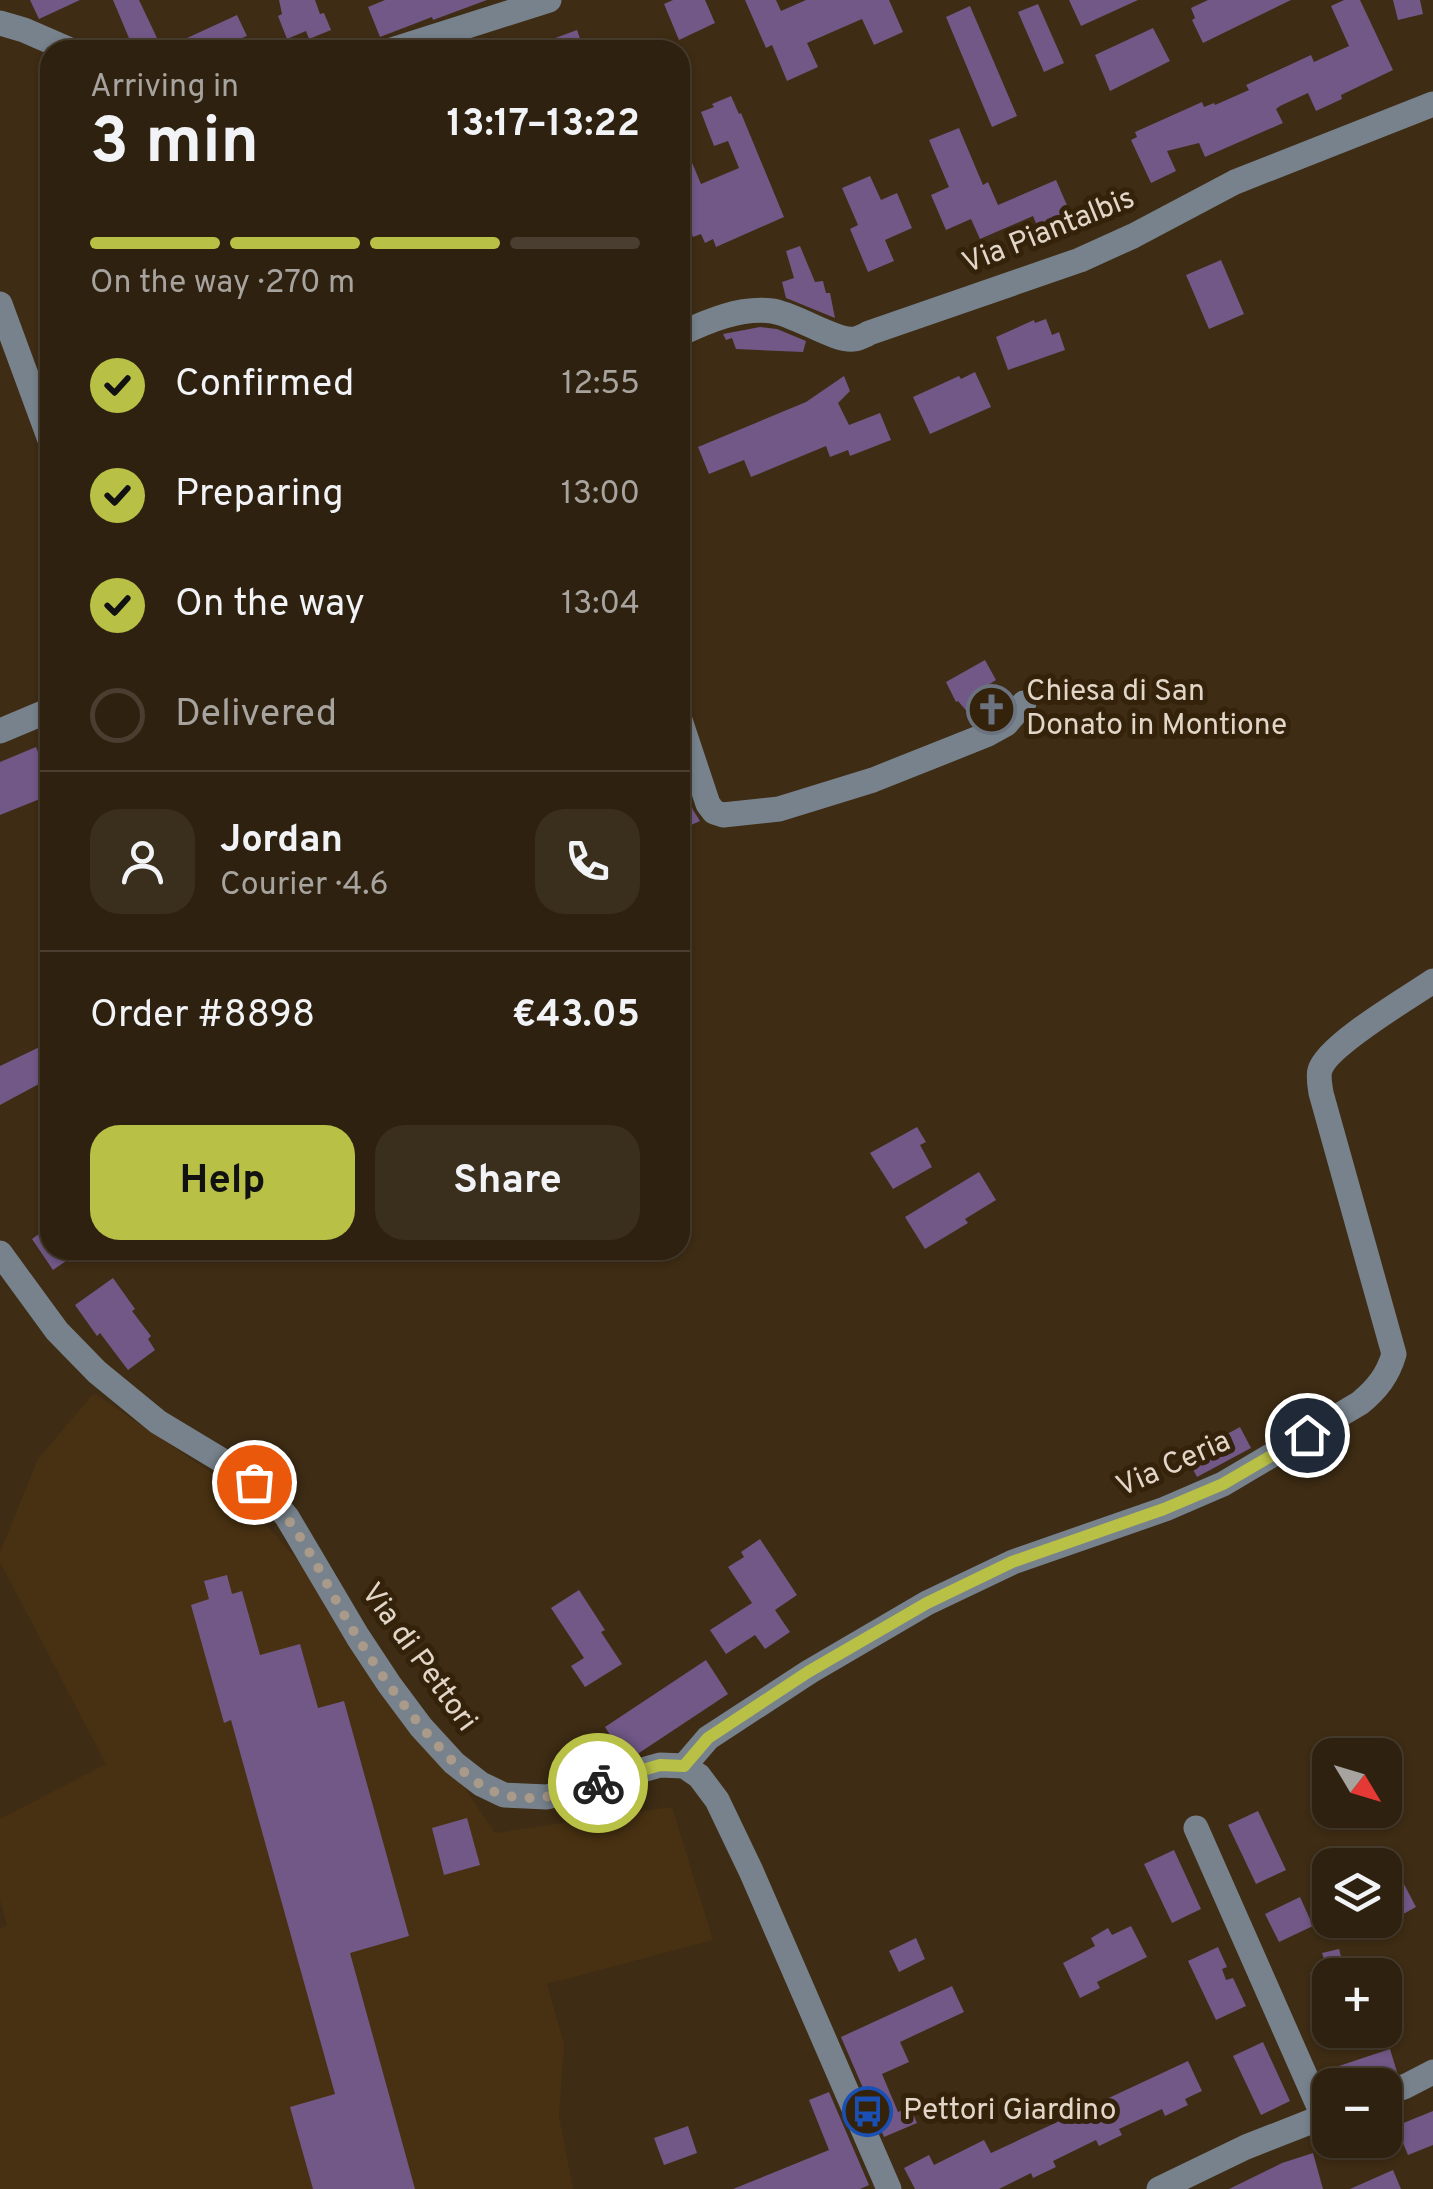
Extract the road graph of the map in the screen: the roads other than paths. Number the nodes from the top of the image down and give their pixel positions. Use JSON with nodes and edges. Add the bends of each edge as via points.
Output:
{"nodes":[{"id":1,"x":549,"y":0,"type":"edge"},
{"id":2,"x":0,"y":22,"type":"edge"},
{"id":3,"x":47,"y":40,"type":"edge"},
{"id":4,"x":423,"y":40,"type":"edge"},
{"id":5,"x":1433,"y":104,"type":"edge"},
{"id":6,"x":0,"y":304,"type":"edge"},
{"id":7,"x":690,"y":330,"type":"edge"},
{"id":8,"x":40,"y":413,"type":"edge"},
{"id":9,"x":1024,"y":703,"type":"dead end"},
{"id":10,"x":40,"y":714,"type":"edge"},
{"id":11,"x":0,"y":730,"type":"edge"},
{"id":12,"x":690,"y":750,"type":"edge"},
{"id":13,"x":1433,"y":981,"type":"edge"},
{"id":14,"x":0,"y":1253,"type":"edge"},
{"id":15,"x":684,"y":1766,"type":"junction"},
{"id":16,"x":1196,"y":1828,"type":"dead end"},
{"id":17,"x":1433,"y":2072,"type":"edge"},
{"id":18,"x":1312,"y":2082,"type":"edge"},
{"id":19,"x":1402,"y":2088,"type":"edge"},
{"id":20,"x":1312,"y":2121,"type":"edge"},
{"id":21,"x":889,"y":2189,"type":"edge"},
{"id":22,"x":1159,"y":2189,"type":"edge"}],
"edges":[{"from":1,"to":4,"type":"street"},
{"from":2,"to":3,"type":"street"},
{"from":5,"to":7,"type":"street","name":"Via Piantalbis","via":[[1235,182],[1080,260],[856,340],[756,310]]},
{"from":6,"to":8,"type":"street"},
{"from":9,"to":12,"type":"street","via":[[986,735],[778,809],[714,812]]},
{"from":10,"to":11,"type":"street"},
{"from":13,"to":15,"type":"street","name":"Via Ceria","via":[[1341,1044],[1319,1072],[1394,1354],[1374,1392],[1223,1484],[1012,1562],[927,1603],[708,1738]]},
{"from":14,"to":15,"type":"street","name":"Via di Pettori","via":[[57,1331],[98,1372],[158,1422],[264,1490],[420,1727],[480,1784],[504,1795],[547,1797],[660,1765]]},
{"from":15,"to":21,"type":"street","via":[[710,1788],[736,1839]]},
{"from":16,"to":18,"type":"street"},
{"from":17,"to":19,"type":"street"},
{"from":20,"to":22,"type":"street"}]}
